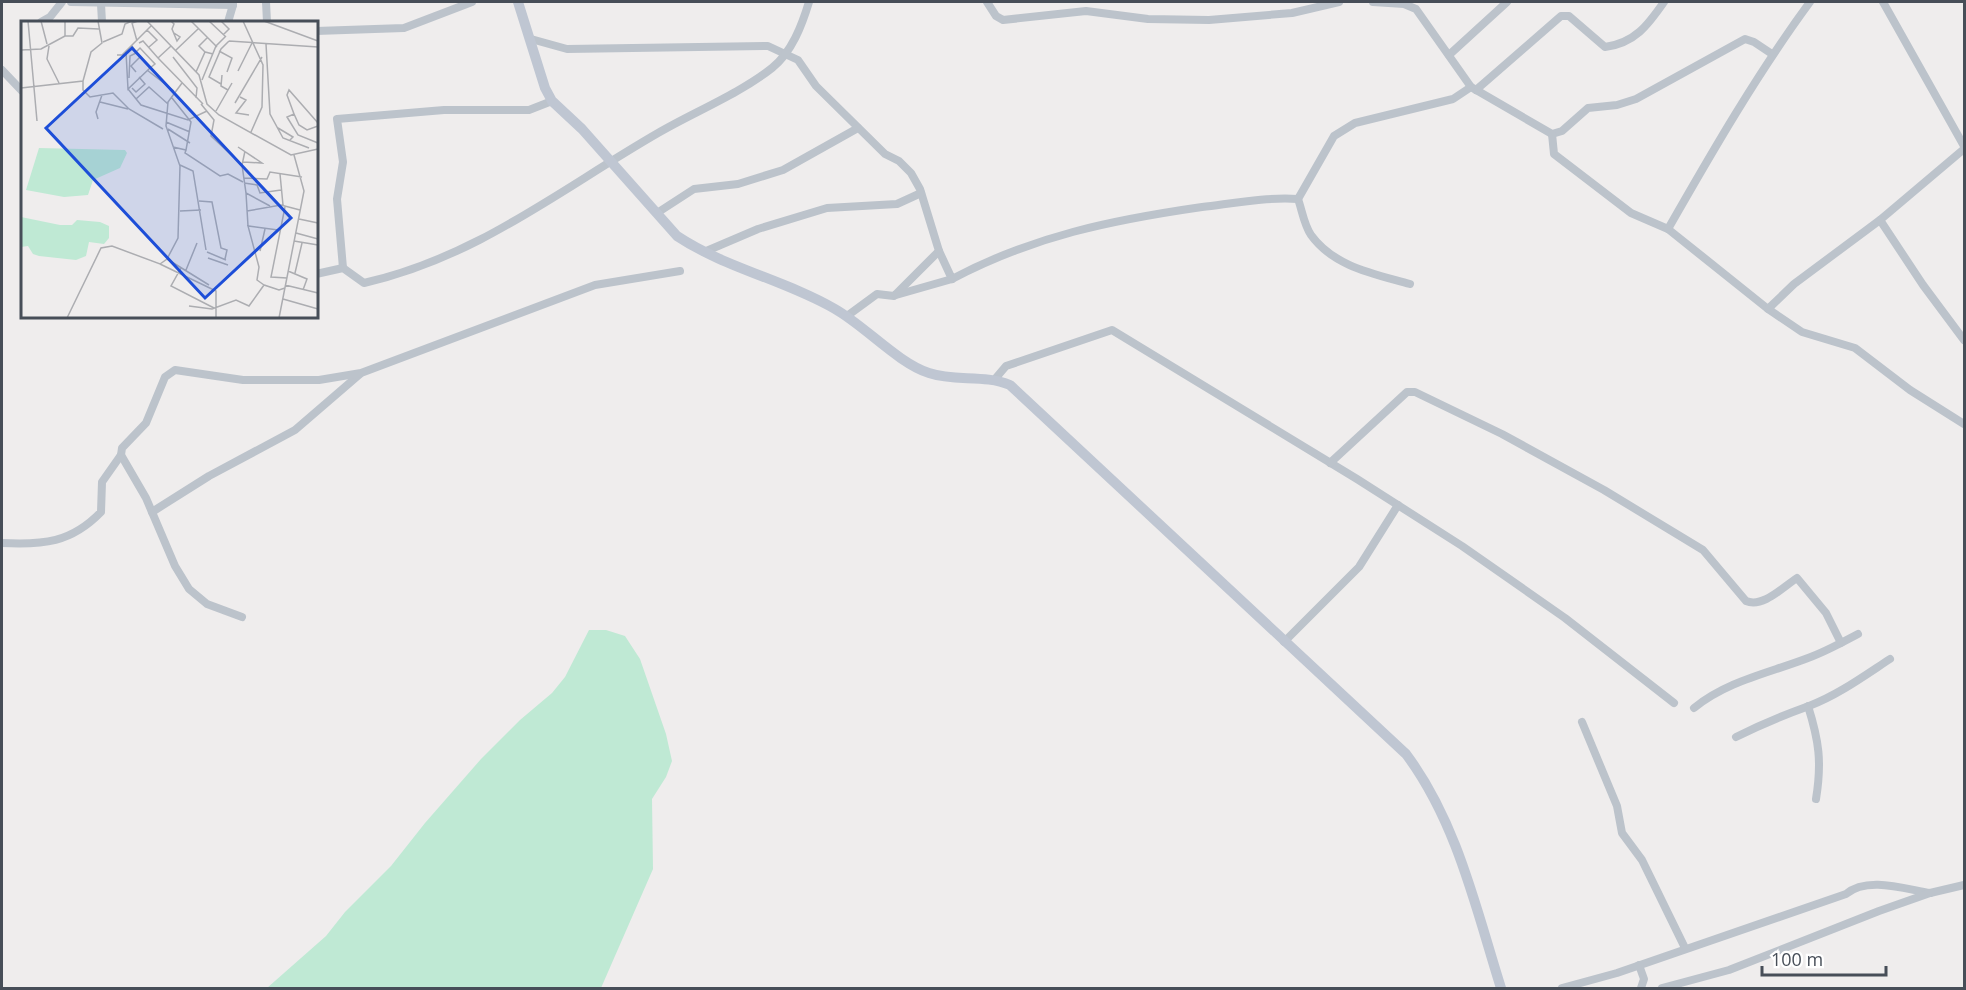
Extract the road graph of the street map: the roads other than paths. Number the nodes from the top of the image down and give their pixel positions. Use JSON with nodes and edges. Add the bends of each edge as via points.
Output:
{"nodes":[{"id":1,"x":62,"y":2,"type":"edge"},
{"id":2,"x":71,"y":2,"type":"edge"},
{"id":3,"x":266,"y":2,"type":"edge"},
{"id":4,"x":472,"y":2,"type":"edge"},
{"id":5,"x":518,"y":2,"type":"edge"},
{"id":6,"x":809,"y":2,"type":"edge"},
{"id":7,"x":987,"y":2,"type":"edge"},
{"id":8,"x":1339,"y":2,"type":"edge"},
{"id":9,"x":1373,"y":2,"type":"edge"},
{"id":10,"x":1507,"y":2,"type":"edge"},
{"id":11,"x":1664,"y":2,"type":"edge"},
{"id":12,"x":1810,"y":2,"type":"edge"},
{"id":13,"x":1883,"y":2,"type":"edge"},
{"id":14,"x":233,"y":3,"type":"edge"},
{"id":15,"x":101,"y":4,"type":"junction"},
{"id":16,"x":43,"y":21,"type":"edge"},
{"id":17,"x":102,"y":21,"type":"edge"},
{"id":18,"x":228,"y":21,"type":"edge"},
{"id":19,"x":267,"y":21,"type":"edge"},
{"id":20,"x":318,"y":31,"type":"edge"},
{"id":21,"x":531,"y":39,"type":"junction"},
{"id":22,"x":785,"y":54,"type":"junction"},
{"id":23,"x":1772,"y":54,"type":"junction"},
{"id":24,"x":1449,"y":56,"type":"junction"},
{"id":25,"x":2,"y":70,"type":"edge"},
{"id":26,"x":1473,"y":88,"type":"junction"},
{"id":27,"x":21,"y":90,"type":"edge"},
{"id":28,"x":552,"y":101,"type":"junction"},
{"id":29,"x":858,"y":128,"type":"junction"},
{"id":30,"x":1552,"y":134,"type":"junction"},
{"id":31,"x":1965,"y":148,"type":"edge"},
{"id":32,"x":611,"y":162,"type":"junction"},
{"id":33,"x":921,"y":193,"type":"junction"},
{"id":34,"x":1298,"y":199,"type":"junction"},
{"id":35,"x":657,"y":213,"type":"junction"},
{"id":36,"x":1881,"y":220,"type":"junction"},
{"id":37,"x":1668,"y":230,"type":"junction"},
{"id":38,"x":939,"y":251,"type":"junction"},
{"id":39,"x":704,"y":252,"type":"junction"},
{"id":40,"x":343,"y":268,"type":"junction"},
{"id":41,"x":680,"y":271,"type":"dead end"},
{"id":42,"x":318,"y":274,"type":"edge"},
{"id":43,"x":952,"y":279,"type":"junction"},
{"id":44,"x":1410,"y":284,"type":"dead end"},
{"id":45,"x":894,"y":296,"type":"junction"},
{"id":46,"x":1768,"y":309,"type":"junction"},
{"id":47,"x":847,"y":316,"type":"junction"},
{"id":48,"x":1965,"y":340,"type":"edge"},
{"id":49,"x":361,"y":373,"type":"junction"},
{"id":50,"x":995,"y":379,"type":"junction"},
{"id":51,"x":1965,"y":424,"type":"edge"},
{"id":52,"x":121,"y":455,"type":"junction"},
{"id":53,"x":1330,"y":463,"type":"junction"},
{"id":54,"x":1398,"y":505,"type":"junction"},
{"id":55,"x":152,"y":512,"type":"junction"},
{"id":56,"x":2,"y":543,"type":"edge"},
{"id":57,"x":242,"y":617,"type":"dead end"},
{"id":58,"x":1858,"y":634,"type":"dead end"},
{"id":59,"x":1284,"y":642,"type":"junction"},
{"id":60,"x":1841,"y":643,"type":"junction"},
{"id":61,"x":1890,"y":659,"type":"dead end"},
{"id":62,"x":1674,"y":703,"type":"dead end"},
{"id":63,"x":1808,"y":706,"type":"junction"},
{"id":64,"x":1694,"y":708,"type":"dead end"},
{"id":65,"x":1582,"y":722,"type":"dead end"},
{"id":66,"x":1736,"y":737,"type":"dead end"},
{"id":67,"x":1816,"y":799,"type":"dead end"},
{"id":68,"x":1965,"y":885,"type":"edge"},
{"id":69,"x":1930,"y":893,"type":"junction"},
{"id":70,"x":1685,"y":948,"type":"junction"},
{"id":71,"x":1639,"y":965,"type":"junction"},
{"id":72,"x":1501,"y":988,"type":"edge"},
{"id":73,"x":1563,"y":988,"type":"edge"},
{"id":74,"x":1641,"y":988,"type":"edge"},
{"id":75,"x":1662,"y":988,"type":"edge"}],
"edges":[{"from":1,"to":16,"type":"street"},
{"from":2,"to":15,"type":"street"},
{"from":3,"to":19,"type":"street"},
{"from":4,"to":20,"type":"street","via":[[404,28]]},
{"from":5,"to":21,"type":"street"},
{"from":6,"to":22,"type":"street"},
{"from":7,"to":8,"type":"street","via":[[1003,20],[1086,11],[1149,19],[1209,20],[1292,13]]},
{"from":9,"to":24,"type":"street","via":[[1404,4],[1416,9]]},
{"from":10,"to":24,"type":"street"},
{"from":11,"to":26,"type":"street","via":[[1646,28],[1632,39],[1605,47],[1569,16],[1562,16]]},
{"from":12,"to":23,"type":"street"},
{"from":13,"to":31,"type":"street"},
{"from":14,"to":15,"type":"street"},
{"from":14,"to":18,"type":"street"},
{"from":15,"to":17,"type":"street"},
{"from":21,"to":22,"type":"street","via":[[567,49],[768,46]]},
{"from":21,"to":28,"type":"street"},
{"from":22,"to":29,"type":"street","via":[[798,60],[816,86]]},
{"from":22,"to":32,"type":"street","via":[[772,68]]},
{"from":23,"to":30,"type":"street","via":[[1745,39],[1636,99],[1588,108],[1562,131]]},
{"from":23,"to":37,"type":"street","via":[[1698,173]]},
{"from":24,"to":26,"type":"street"},
{"from":25,"to":27,"type":"street"},
{"from":26,"to":30,"type":"street"},
{"from":26,"to":34,"type":"street","via":[[1453,99],[1355,123],[1334,136]]},
{"from":28,"to":32,"type":"street"},
{"from":28,"to":40,"type":"street","via":[[529,110],[444,110],[337,119],[343,162],[337,199]]},
{"from":29,"to":33,"type":"street","via":[[911,173]]},
{"from":29,"to":35,"type":"street","via":[[783,170],[738,184],[694,189]]},
{"from":30,"to":37,"type":"street","via":[[1554,154],[1567,166],[1631,213]]},
{"from":31,"to":36,"type":"street"},
{"from":32,"to":35,"type":"street"},
{"from":32,"to":40,"type":"street","via":[[523,218],[406,274],[364,283]]},
{"from":33,"to":38,"type":"street"},
{"from":33,"to":39,"type":"street","via":[[897,204],[827,208],[758,229]]},
{"from":34,"to":43,"type":"street","via":[[1274,197],[1141,216],[1067,233],[987,261]]},
{"from":34,"to":44,"type":"street","via":[[1311,234],[1334,256],[1353,268]]},
{"from":35,"to":39,"type":"street","via":[[677,236]]},
{"from":36,"to":46,"type":"street","via":[[1794,284]]},
{"from":36,"to":48,"type":"street"},
{"from":37,"to":46,"type":"street"},
{"from":38,"to":43,"type":"street"},
{"from":38,"to":45,"type":"street"},
{"from":39,"to":47,"type":"street","via":[[799,289]]},
{"from":40,"to":42,"type":"street"},
{"from":41,"to":49,"type":"street","via":[[595,285]]},
{"from":43,"to":45,"type":"street"},
{"from":45,"to":47,"type":"street","via":[[877,294]]},
{"from":46,"to":51,"type":"street","via":[[1802,332],[1855,348],[1910,390]]},
{"from":47,"to":50,"type":"street","via":[[891,351],[928,373]]},
{"from":49,"to":52,"type":"street","via":[[320,380],[243,380],[176,370],[165,377],[146,423]]},
{"from":49,"to":55,"type":"street","via":[[295,430]]},
{"from":50,"to":53,"type":"street","via":[[1006,366],[1112,330]]},
{"from":50,"to":59,"type":"street","via":[[1033,403]]},
{"from":52,"to":55,"type":"street"},
{"from":52,"to":56,"type":"street","via":[[102,482],[101,512],[85,529],[59,540]]},
{"from":53,"to":54,"type":"street"},
{"from":53,"to":60,"type":"street","via":[[1407,392],[1415,392],[1512,440],[1703,550],[1746,601],[1763,601],[1797,578],[1826,613]]},
{"from":54,"to":59,"type":"street","via":[[1359,567]]},
{"from":54,"to":62,"type":"street","via":[[1565,618]]},
{"from":55,"to":57,"type":"street","via":[[189,589],[207,604]]},
{"from":58,"to":60,"type":"street"},
{"from":59,"to":72,"type":"street","via":[[1406,754],[1424,778],[1464,872]]},
{"from":60,"to":64,"type":"street","via":[[1736,684]]},
{"from":61,"to":63,"type":"street"},
{"from":63,"to":66,"type":"street"},
{"from":63,"to":67,"type":"street","via":[[1818,736],[1821,764]]},
{"from":65,"to":70,"type":"street","via":[[1617,806],[1622,833],[1642,860]]},
{"from":68,"to":69,"type":"street"},
{"from":69,"to":70,"type":"street","via":[[1883,885],[1853,888],[1846,894]]},
{"from":69,"to":75,"type":"street","via":[[1729,970]]},
{"from":70,"to":71,"type":"street"},
{"from":71,"to":73,"type":"street"},
{"from":71,"to":74,"type":"street","via":[[1644,979]]}]}
